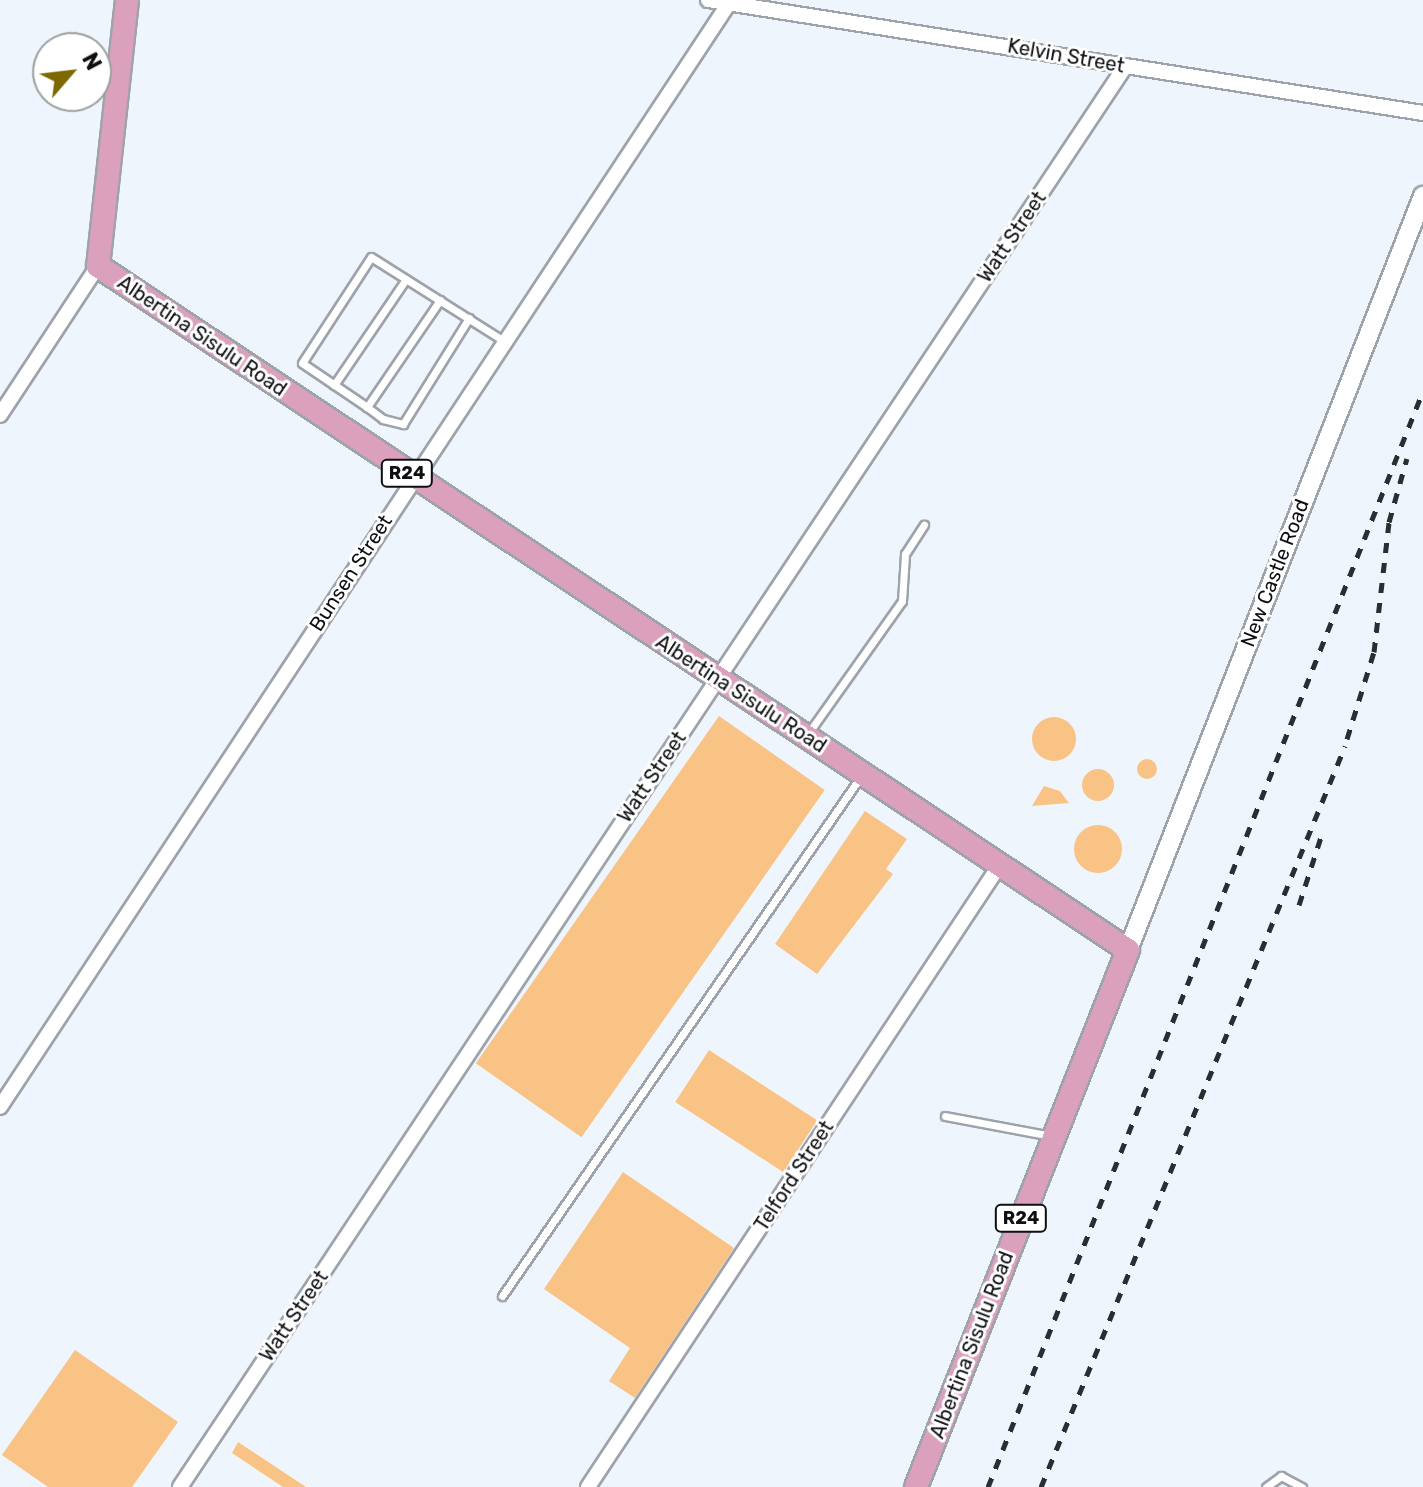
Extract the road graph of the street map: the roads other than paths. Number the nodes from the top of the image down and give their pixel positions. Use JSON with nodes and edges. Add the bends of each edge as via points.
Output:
{"nodes":[{"id":1,"x":127,"y":0,"type":"edge"},
{"id":2,"x":708,"y":0,"type":"edge"},
{"id":3,"x":730,"y":2,"type":"edge"},
{"id":4,"x":1125,"y":67,"type":"junction"},
{"id":5,"x":1423,"y":113,"type":"edge"},
{"id":6,"x":1423,"y":196,"type":"edge"},
{"id":7,"x":98,"y":266,"type":"junction"},
{"id":8,"x":406,"y":279,"type":"junction"},
{"id":9,"x":440,"y":300,"type":"junction"},
{"id":10,"x":469,"y":318,"type":"junction"},
{"id":11,"x":504,"y":341,"type":"junction"},
{"id":12,"x":334,"y":385,"type":"junction"},
{"id":13,"x":367,"y":407,"type":"junction"},
{"id":14,"x":0,"y":415,"type":"edge"},
{"id":15,"x":413,"y":477,"type":"junction"},
{"id":16,"x":924,"y":525,"type":"dead end"},
{"id":17,"x":718,"y":679,"type":"junction"},
{"id":18,"x":806,"y":737,"type":"junction"},
{"id":19,"x":862,"y":775,"type":"junction"},
{"id":20,"x":999,"y":866,"type":"junction"},
{"id":21,"x":1128,"y":950,"type":"junction"},
{"id":22,"x":0,"y":1107,"type":"edge"},
{"id":23,"x":945,"y":1116,"type":"dead end"},
{"id":24,"x":1054,"y":1137,"type":"junction"},
{"id":25,"x":502,"y":1296,"type":"dead end"},
{"id":26,"x":180,"y":1487,"type":"edge"},
{"id":27,"x":588,"y":1487,"type":"edge"},
{"id":28,"x":916,"y":1487,"type":"edge"},
{"id":29,"x":1266,"y":1487,"type":"edge"},
{"id":30,"x":1302,"y":1487,"type":"edge"}],
"edges":[{"from":1,"to":7,"type":"main road","name":"Albertina Sisulu Road"},
{"from":2,"to":3,"type":"street","name":"Kelvin Street"},
{"from":3,"to":4,"type":"street","name":"Kelvin Street"},
{"from":3,"to":11,"type":"street","name":"Bunsen Street"},
{"from":4,"to":5,"type":"street","name":"Kelvin Street"},
{"from":4,"to":17,"type":"street","name":"Watt Street"},
{"from":6,"to":21,"type":"street","name":"New Castle Road"},
{"from":7,"to":14,"type":"street"},
{"from":7,"to":15,"type":"main road","name":"Albertina Sisulu Road","number":"R24"},
{"from":8,"to":9,"type":"lane"},
{"from":8,"to":12,"type":"lane"},
{"from":8,"to":12,"type":"lane","via":[[371,257],[302,363]]},
{"from":9,"to":10,"type":"lane"},
{"from":9,"to":13,"type":"lane"},
{"from":10,"to":11,"type":"lane"},
{"from":10,"to":13,"type":"lane","via":[[403,424]]},
{"from":11,"to":15,"type":"street","name":"Bunsen Street"},
{"from":12,"to":13,"type":"lane"},
{"from":15,"to":17,"type":"main road","name":"Albertina Sisulu Road","number":"R24"},
{"from":15,"to":22,"type":"street","name":"Bunsen Street"},
{"from":16,"to":18,"type":"lane","via":[[905,554],[902,601]]},
{"from":17,"to":18,"type":"main road","name":"Albertina Sisulu Road","number":"R24"},
{"from":17,"to":26,"type":"street","name":"Watt Street"},
{"from":18,"to":19,"type":"main road","name":"Albertina Sisulu Road","number":"R24"},
{"from":19,"to":20,"type":"main road","name":"Albertina Sisulu Road","number":"R24"},
{"from":19,"to":25,"type":"lane"},
{"from":20,"to":21,"type":"main road","name":"Albertina Sisulu Road","number":"R24"},
{"from":20,"to":27,"type":"street","name":"Telford Street"},
{"from":21,"to":24,"type":"main road","name":"Albertina Sisulu Road","number":"R24"},
{"from":23,"to":24,"type":"lane"},
{"from":24,"to":28,"type":"main road","name":"Albertina Sisulu Road","number":"R24"},
{"from":29,"to":30,"type":"lane","via":[[1281,1476]]}]}
